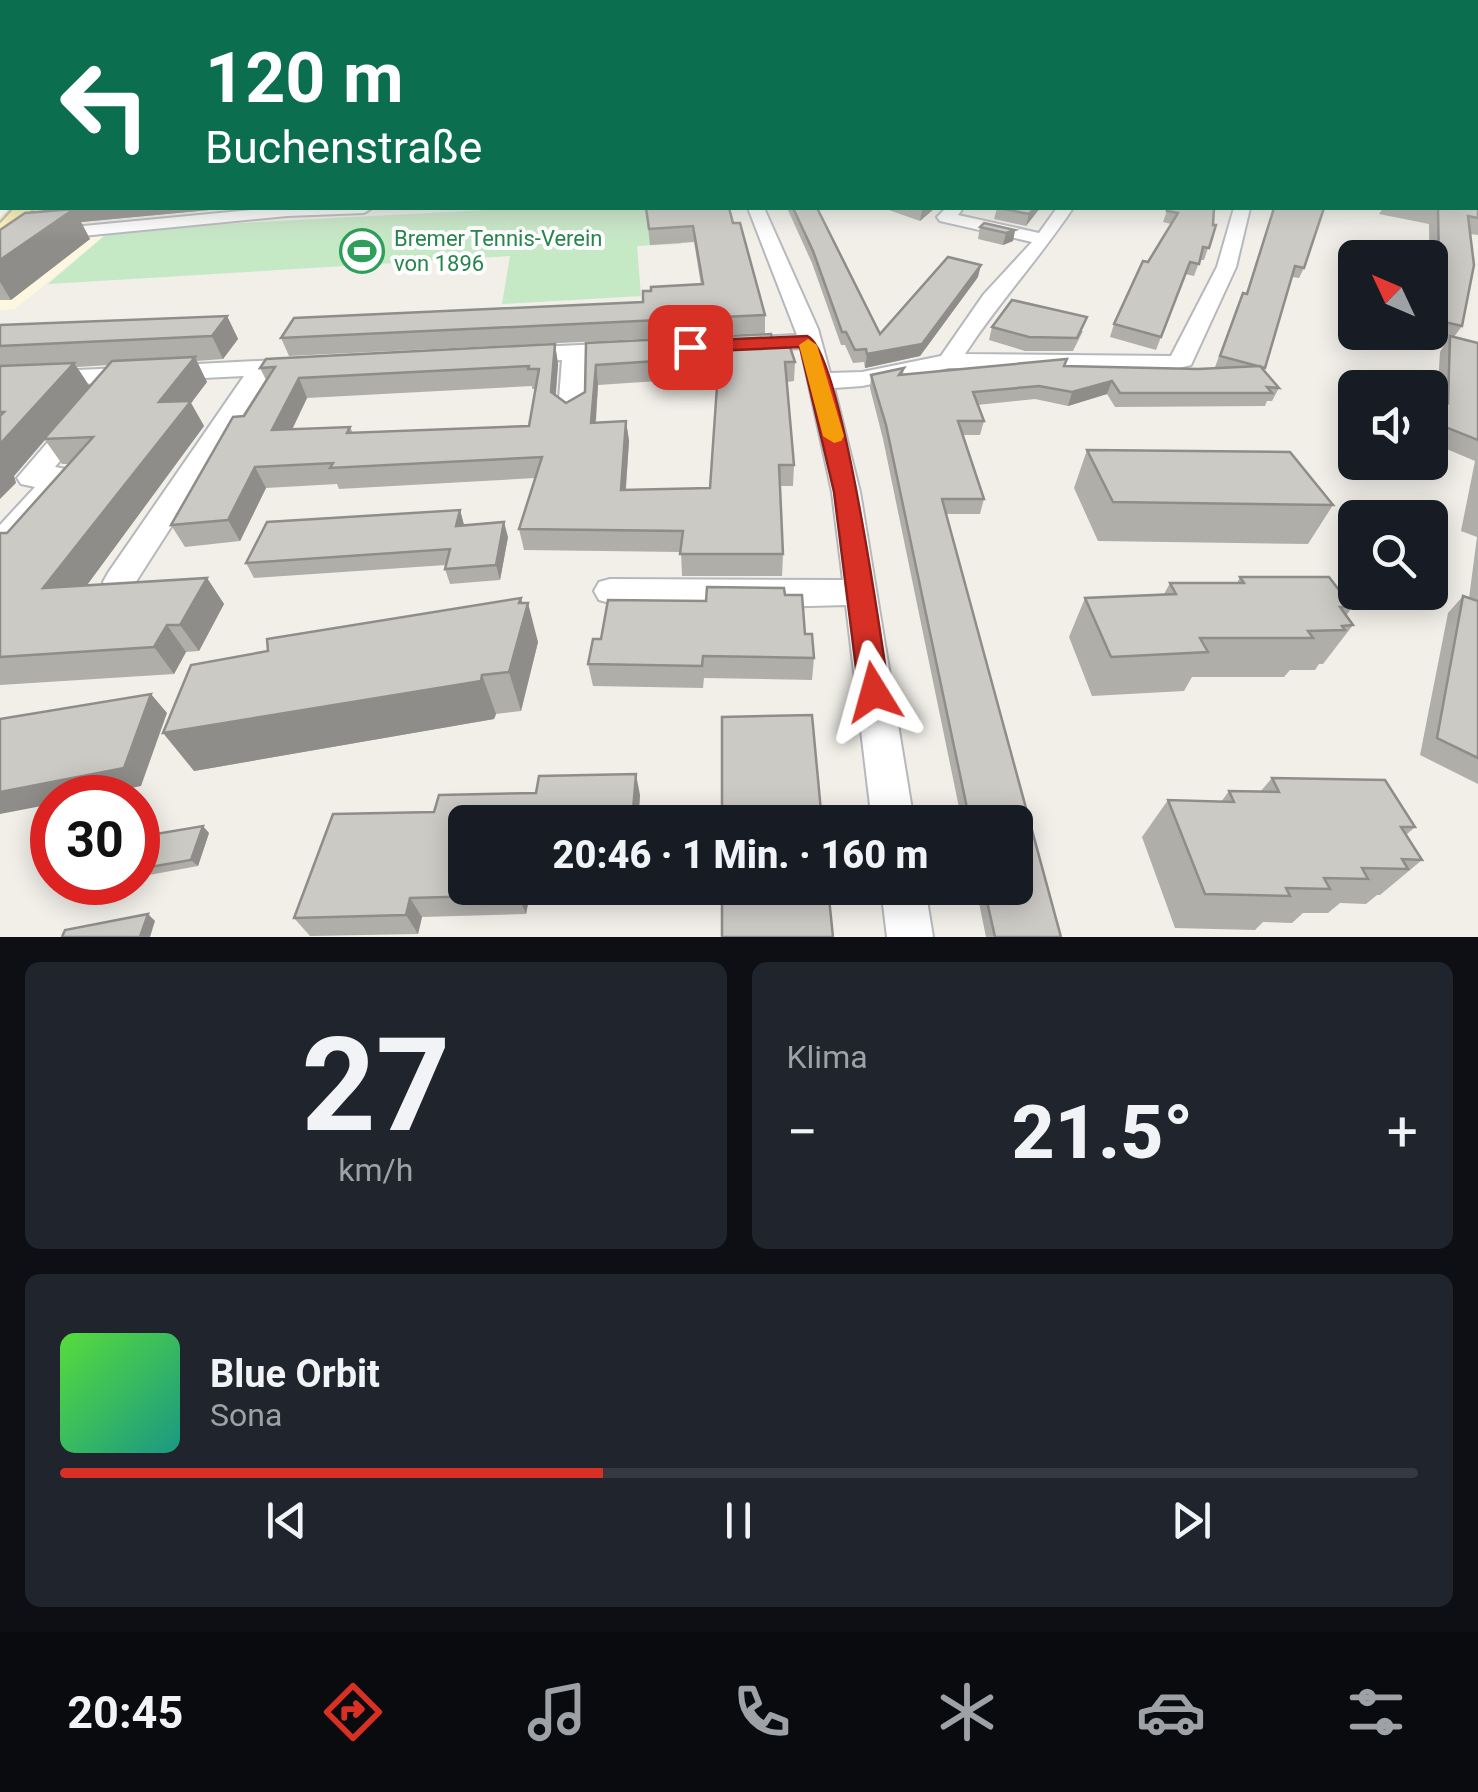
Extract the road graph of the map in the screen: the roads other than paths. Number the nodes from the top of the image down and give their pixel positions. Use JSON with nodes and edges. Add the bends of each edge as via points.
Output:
{"nodes":[{"id":1,"x":20,"y":210,"type":"edge"},
{"id":2,"x":313,"y":210,"type":"edge"},
{"id":3,"x":757,"y":210,"type":"edge"},
{"id":4,"x":953,"y":210,"type":"edge"},
{"id":5,"x":1064,"y":210,"type":"edge"},
{"id":6,"x":1242,"y":210,"type":"edge"},
{"id":7,"x":0,"y":230,"type":"edge"},
{"id":8,"x":1043,"y":240,"type":"junction"},
{"id":9,"x":0,"y":243,"type":"edge"},
{"id":10,"x":0,"y":256,"type":"edge"},
{"id":11,"x":807,"y":341,"type":"junction"},
{"id":12,"x":730,"y":345,"type":"edge"},
{"id":13,"x":652,"y":348,"type":"edge"},
{"id":14,"x":574,"y":352,"type":"junction"},
{"id":15,"x":496,"y":356,"type":"edge"},
{"id":16,"x":949,"y":361,"type":"junction"},
{"id":17,"x":320,"y":365,"type":"edge"},
{"id":18,"x":262,"y":368,"type":"junction"},
{"id":19,"x":118,"y":375,"type":"junction"},
{"id":20,"x":0,"y":381,"type":"edge"},
{"id":21,"x":821,"y":381,"type":"junction"},
{"id":22,"x":570,"y":412,"type":"edge"},
{"id":23,"x":0,"y":544,"type":"edge"},
{"id":24,"x":118,"y":582,"type":"edge"},
{"id":25,"x":610,"y":591,"type":"dead end"},
{"id":26,"x":860,"y":592,"type":"junction"},
{"id":27,"x":891,"y":805,"type":"edge"},
{"id":28,"x":905,"y":905,"type":"edge"},
{"id":29,"x":910,"y":937,"type":"edge"}],
"edges":[{"from":1,"to":7,"type":"main road"},
{"from":2,"to":9,"type":"street"},
{"from":3,"to":11,"type":"street"},
{"from":4,"to":8,"type":"street","via":[[946,216]]},
{"from":5,"to":8,"type":"street"},
{"from":6,"to":16,"type":"street","via":[[1238,242],[1183,360]]},
{"from":8,"to":16,"type":"street","via":[[991,298]]},
{"from":9,"to":10,"type":"street","via":[[10,248]]},
{"from":11,"to":12,"type":"street"},
{"from":11,"to":21,"type":"street"},
{"from":13,"to":14,"type":"street"},
{"from":14,"to":15,"type":"street"},
{"from":14,"to":22,"type":"street"},
{"from":16,"to":21,"type":"street"},
{"from":17,"to":18,"type":"street"},
{"from":18,"to":19,"type":"street"},
{"from":18,"to":24,"type":"street"},
{"from":19,"to":20,"type":"street"},
{"from":19,"to":23,"type":"street","via":[[31,478],[60,476]]},
{"from":21,"to":26,"type":"street"},
{"from":25,"to":26,"type":"street"},
{"from":26,"to":27,"type":"street"},
{"from":28,"to":29,"type":"street"}]}
